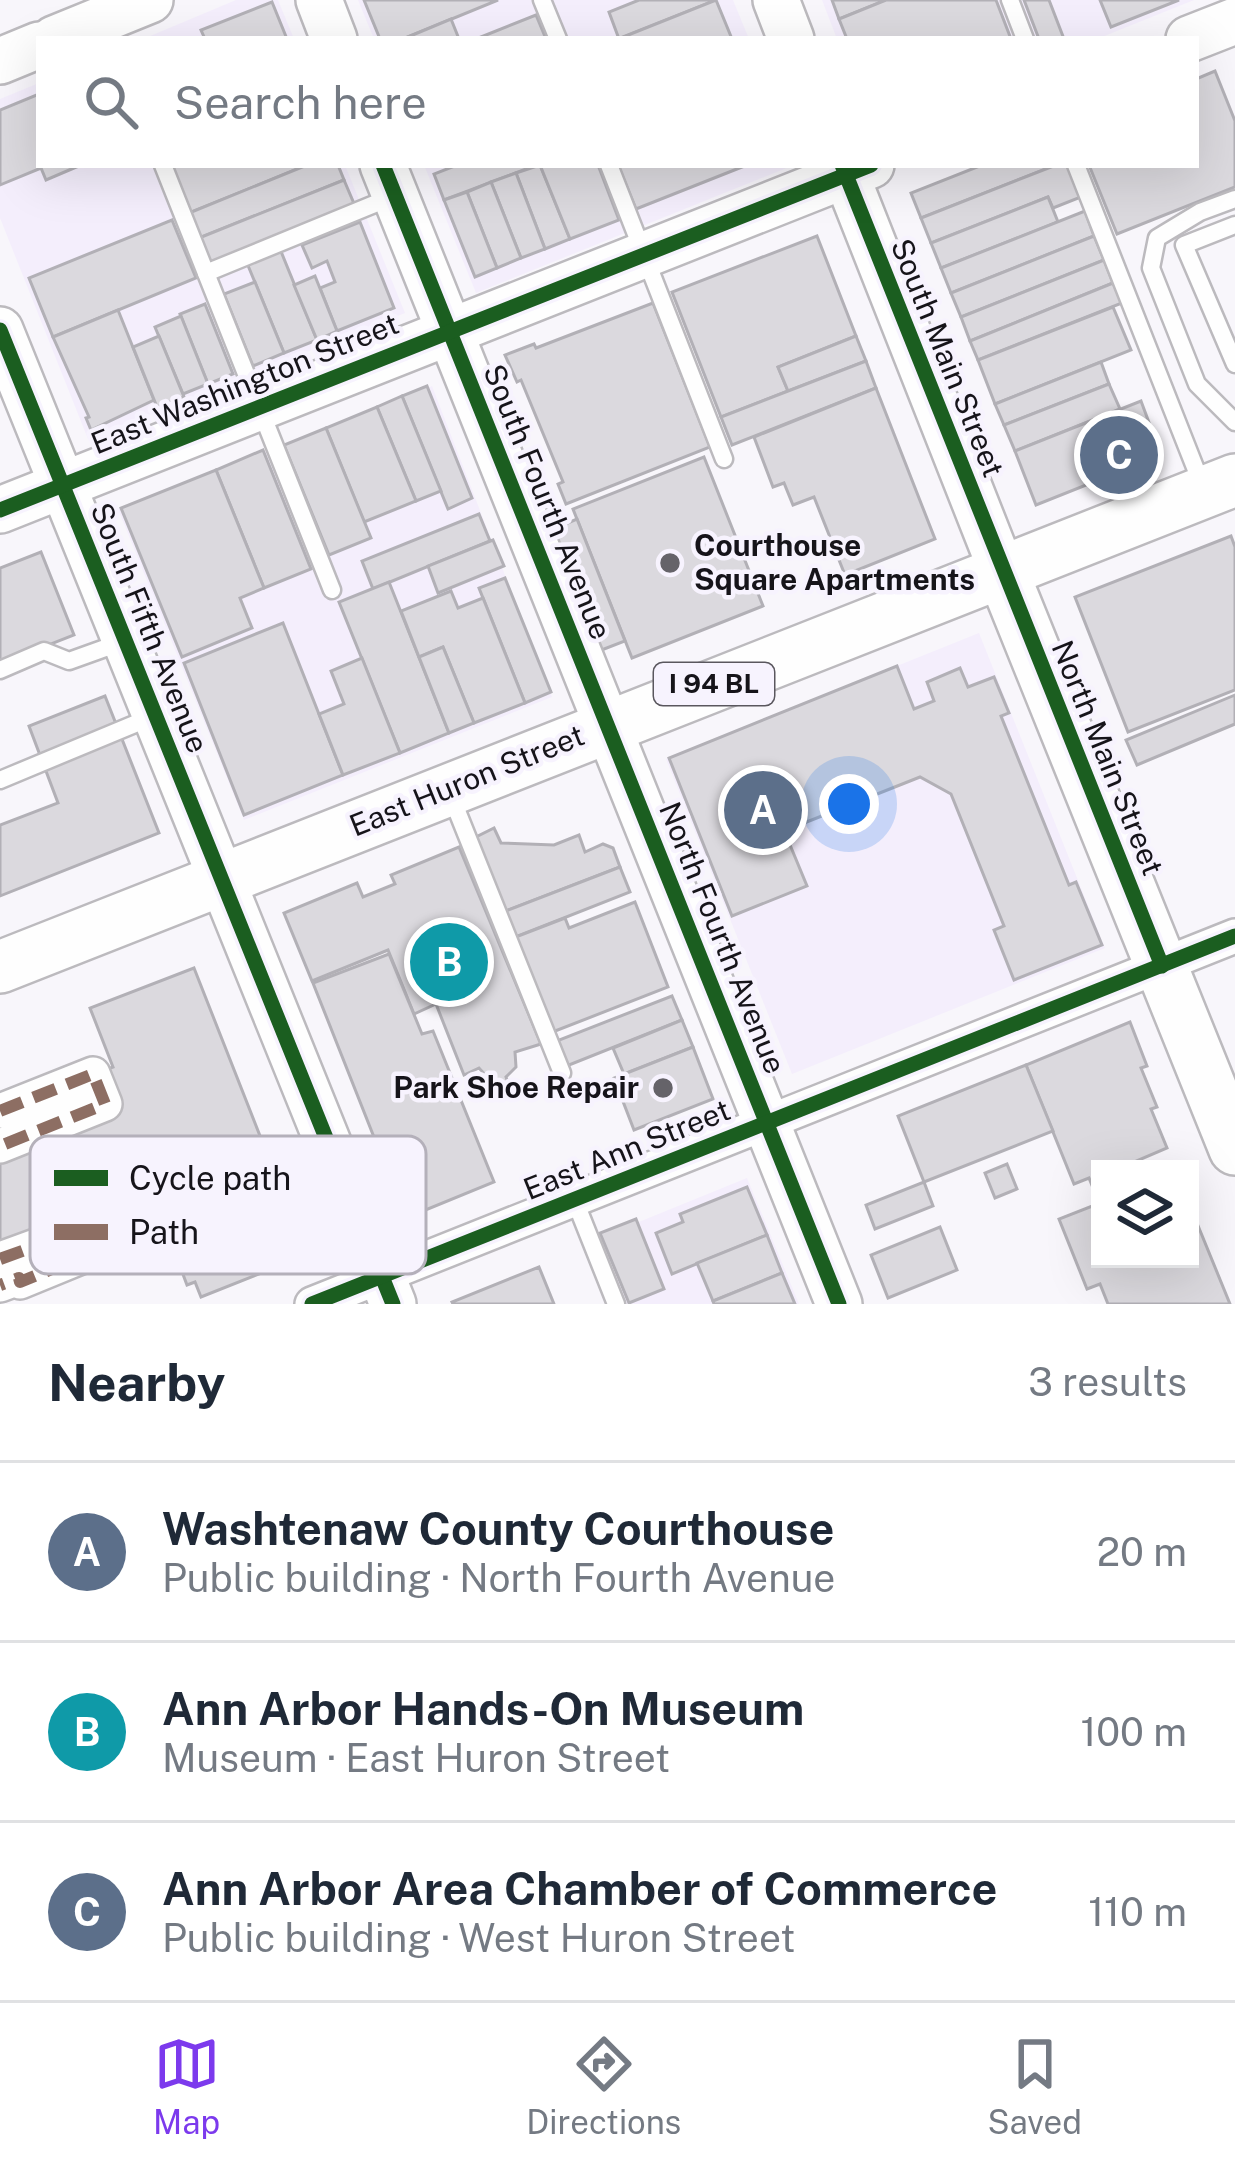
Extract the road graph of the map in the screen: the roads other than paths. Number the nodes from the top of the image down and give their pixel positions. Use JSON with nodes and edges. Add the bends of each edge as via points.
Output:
{"nodes":[{"id":1,"x":150,"y":0,"type":"edge"},
{"id":2,"x":319,"y":0,"type":"edge"},
{"id":3,"x":542,"y":0,"type":"edge"},
{"id":4,"x":776,"y":0,"type":"edge"},
{"id":5,"x":1010,"y":0,"type":"edge"},
{"id":6,"x":1235,"y":21,"type":"edge"},
{"id":7,"x":109,"y":29,"type":"edge"},
{"id":8,"x":70,"y":36,"type":"edge"},
{"id":9,"x":333,"y":36,"type":"edge"},
{"id":10,"x":557,"y":36,"type":"edge"},
{"id":11,"x":790,"y":36,"type":"edge"},
{"id":12,"x":1024,"y":36,"type":"edge"},
{"id":13,"x":1197,"y":36,"type":"edge"},
{"id":14,"x":36,"y":46,"type":"edge"},
{"id":15,"x":0,"y":61,"type":"edge"},
{"id":16,"x":164,"y":168,"type":"edge"},
{"id":17,"x":610,"y":168,"type":"edge"},
{"id":18,"x":853,"y":168,"type":"edge"},
{"id":19,"x":1077,"y":168,"type":"edge"},
{"id":20,"x":389,"y":180,"type":"edge"},
{"id":21,"x":1233,"y":211,"type":"edge"},
{"id":22,"x":645,"y":255,"type":"junction"},
{"id":23,"x":206,"y":273,"type":"junction"},
{"id":24,"x":0,"y":330,"type":"edge"},
{"id":25,"x":448,"y":332,"type":"junction"},
{"id":26,"x":1235,"y":364,"type":"edge"},
{"id":27,"x":260,"y":407,"type":"junction"},
{"id":28,"x":1235,"y":422,"type":"edge"},
{"id":29,"x":724,"y":459,"type":"dead end"},
{"id":30,"x":63,"y":485,"type":"junction"},
{"id":31,"x":1227,"y":485,"type":"edge"},
{"id":32,"x":0,"y":510,"type":"edge"},
{"id":33,"x":1002,"y":571,"type":"junction"},
{"id":34,"x":332,"y":590,"type":"dead end"},
{"id":35,"x":125,"y":641,"type":"junction"},
{"id":36,"x":0,"y":670,"type":"edge"},
{"id":37,"x":155,"y":716,"type":"junction"},
{"id":38,"x":608,"y":725,"type":"junction"},
{"id":39,"x":0,"y":780,"type":"edge"},
{"id":40,"x":448,"y":789,"type":"junction"},
{"id":41,"x":220,"y":880,"type":"junction"},
{"id":42,"x":1235,"y":936,"type":"edge"},
{"id":43,"x":1162,"y":966,"type":"junction"},
{"id":44,"x":0,"y":967,"type":"edge"},
{"id":45,"x":562,"y":1073,"type":"dead end"},
{"id":46,"x":0,"y":1111,"type":"edge"},
{"id":47,"x":767,"y":1124,"type":"junction"},
{"id":48,"x":325,"y":1136,"type":"edge"},
{"id":49,"x":0,"y":1146,"type":"edge"},
{"id":50,"x":1235,"y":1149,"type":"edge"},
{"id":51,"x":574,"y":1201,"type":"junction"},
{"id":52,"x":30,"y":1248,"type":"edge"},
{"id":53,"x":0,"y":1259,"type":"edge"},
{"id":54,"x":426,"y":1272,"type":"edge"},
{"id":55,"x":40,"y":1274,"type":"edge"},
{"id":56,"x":421,"y":1274,"type":"edge"},
{"id":57,"x":0,"y":1285,"type":"edge"},
{"id":58,"x":388,"y":1290,"type":"edge"},
{"id":59,"x":312,"y":1304,"type":"edge"},
{"id":60,"x":616,"y":1304,"type":"edge"},
{"id":61,"x":838,"y":1304,"type":"edge"}],
"edges":[{"from":1,"to":7,"type":"street"},
{"from":2,"to":9,"type":"street"},
{"from":3,"to":10,"type":"lane"},
{"from":4,"to":11,"type":"street"},
{"from":5,"to":12,"type":"lane"},
{"from":6,"to":13,"type":"street"},
{"from":7,"to":8,"type":"street"},
{"from":14,"to":15,"type":"street"},
{"from":16,"to":23,"type":"lane"},
{"from":17,"to":22,"type":"lane"},
{"from":18,"to":22,"type":"street","name":"East Washington Street"},
{"from":18,"to":33,"type":"street","name":"South Main Street"},
{"from":19,"to":31,"type":"lane"},
{"from":20,"to":23,"type":"lane"},
{"from":20,"to":25,"type":"street","name":"South Fourth Avenue"},
{"from":21,"to":26,"type":"lane","via":[[1184,245]]},
{"from":21,"to":28,"type":"lane","via":[[1200,212],[1157,238],[1151,268],[1197,384]]},
{"from":22,"to":25,"type":"street","name":"East Washington Street"},
{"from":22,"to":29,"type":"lane"},
{"from":23,"to":27,"type":"lane"},
{"from":24,"to":30,"type":"street","name":"South Fifth Avenue"},
{"from":25,"to":27,"type":"street","name":"East Washington Street"},
{"from":25,"to":38,"type":"street","name":"South Fourth Avenue"},
{"from":27,"to":30,"type":"street","name":"East Washington Street"},
{"from":27,"to":34,"type":"lane"},
{"from":30,"to":32,"type":"street","name":"East Washington Street"},
{"from":30,"to":35,"type":"street","name":"South Fifth Avenue"},
{"from":31,"to":33,"type":"main road","number":"I 94 BL"},
{"from":33,"to":38,"type":"main road","name":"East Huron Street","number":"I 94 BL"},
{"from":33,"to":43,"type":"main road","name":"North Main Street"},
{"from":35,"to":36,"type":"lane","via":[[69,661],[44,651]]},
{"from":35,"to":37,"type":"street","name":"South Fifth Avenue"},
{"from":37,"to":39,"type":"lane"},
{"from":37,"to":41,"type":"street","name":"South Fifth Avenue"},
{"from":38,"to":40,"type":"main road","name":"East Huron Street","number":"I 94 BL"},
{"from":38,"to":47,"type":"street","name":"North Fourth Avenue"},
{"from":40,"to":41,"type":"main road","name":"East Huron Street","number":"I 94 BL"},
{"from":40,"to":45,"type":"lane"},
{"from":41,"to":44,"type":"main road","name":"East Huron Street","number":"I 94 BL"},
{"from":41,"to":48,"type":"street","name":"South Fifth Avenue"},
{"from":42,"to":43,"type":"street","name":"East Ann Street"},
{"from":43,"to":47,"type":"street","name":"East Ann Street"},
{"from":43,"to":50,"type":"main road","name":"North Main Street"},
{"from":46,"to":49,"type":"street","via":[[93,1074],[105,1104]]},
{"from":47,"to":51,"type":"street","name":"East Ann Street"},
{"from":47,"to":61,"type":"street","name":"North Fourth Avenue"},
{"from":51,"to":54,"type":"street","name":"East Ann Street"},
{"from":51,"to":60,"type":"lane"},
{"from":52,"to":53,"type":"street"},
{"from":55,"to":57,"type":"street"},
{"from":56,"to":58,"type":"street","name":"East Ann Street"},
{"from":58,"to":59,"type":"street","name":"East Ann Street"}]}
